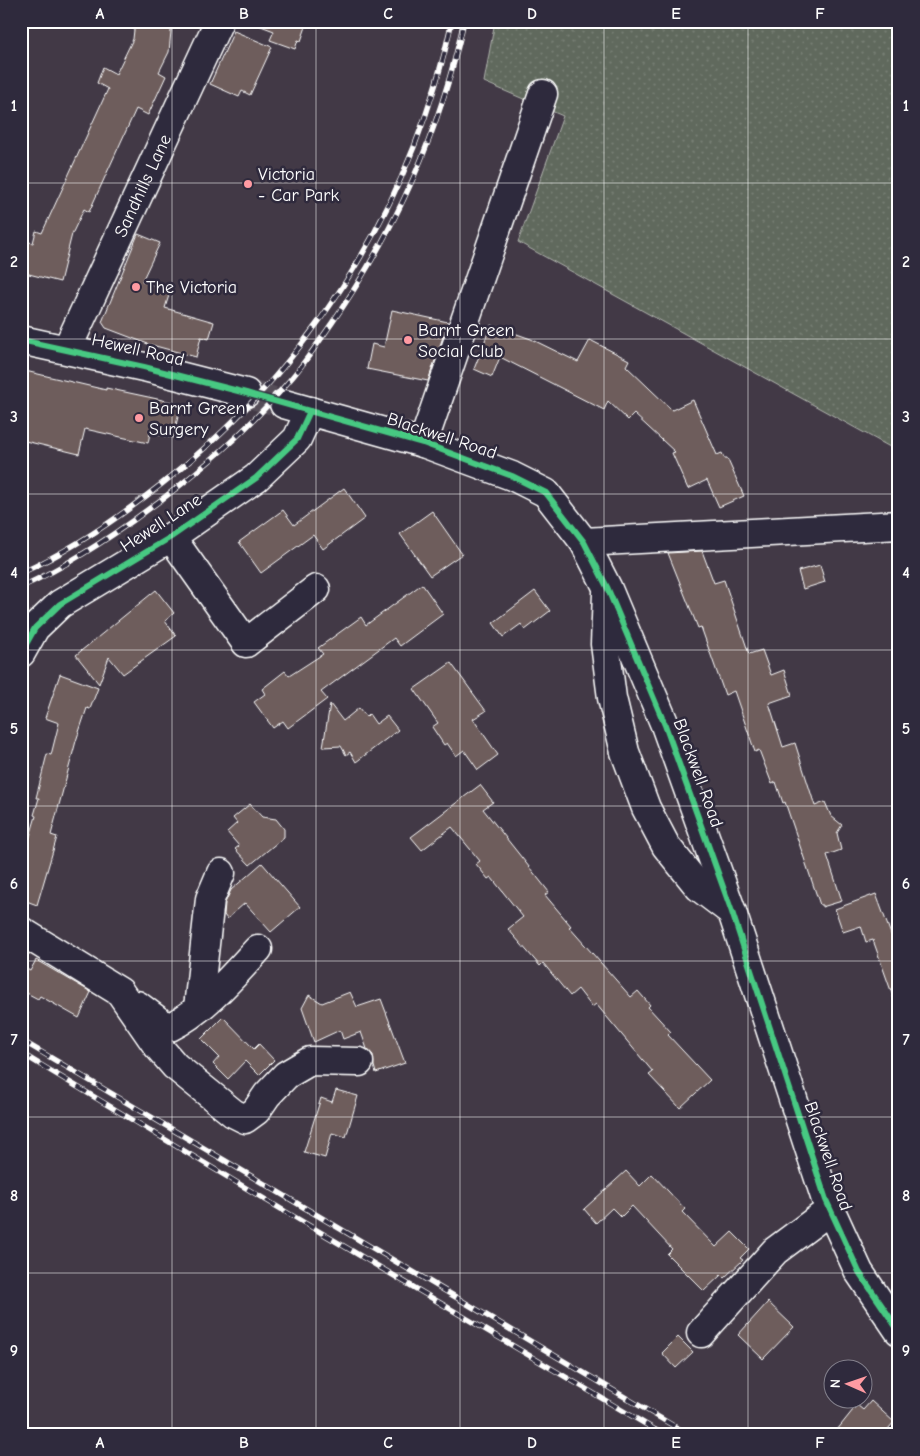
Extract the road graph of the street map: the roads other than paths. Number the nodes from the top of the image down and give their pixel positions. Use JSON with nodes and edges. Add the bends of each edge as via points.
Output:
{"nodes":[{"id":1,"x":219,"y":21,"type":"edge"},
{"id":2,"x":543,"y":94,"type":"dead end"},
{"id":3,"x":21,"y":340,"type":"edge"},
{"id":4,"x":67,"y":349,"type":"junction"},
{"id":5,"x":246,"y":393,"type":"tunnel mouth"},
{"id":6,"x":284,"y":404,"type":"tunnel mouth"},
{"id":7,"x":310,"y":411,"type":"junction"},
{"id":8,"x":423,"y":443,"type":"junction"},
{"id":9,"x":899,"y":525,"type":"edge"},
{"id":10,"x":171,"y":537,"type":"junction"},
{"id":11,"x":584,"y":542,"type":"junction"},
{"id":12,"x":608,"y":587,"type":"junction"},
{"id":13,"x":316,"y":589,"type":"dead end"},
{"id":14,"x":21,"y":653,"type":"edge"},
{"id":15,"x":221,"y":873,"type":"dead end"},
{"id":16,"x":732,"y":912,"type":"junction"},
{"id":17,"x":21,"y":930,"type":"edge"},
{"id":18,"x":258,"y":950,"type":"dead end"},
{"id":19,"x":120,"y":992,"type":"junction"},
{"id":20,"x":198,"y":1008,"type":"junction"},
{"id":21,"x":360,"y":1062,"type":"dead end"},
{"id":22,"x":830,"y":1210,"type":"junction"},
{"id":23,"x":899,"y":1330,"type":"edge"},
{"id":24,"x":701,"y":1333,"type":"dead end"}],
"edges":[{"from":1,"to":4,"type":"street","name":"Sandhills Lane"},
{"from":2,"to":8,"type":"street"},
{"from":3,"to":4,"type":"street","name":"Hewell Road"},
{"from":4,"to":5,"type":"street","name":"Hewell Road"},
{"from":6,"to":7,"type":"street","name":"Blackwell Road"},
{"from":7,"to":8,"type":"street","name":"Blackwell Road"},
{"from":7,"to":10,"type":"street","name":"Hewell Lane","via":[[297,439],[256,478]]},
{"from":8,"to":11,"type":"street","name":"Blackwell Road","via":[[512,476],[546,493]]},
{"from":9,"to":11,"type":"street"},
{"from":10,"to":13,"type":"street","via":[[246,643]]},
{"from":10,"to":14,"type":"street","name":"Hewell Lane","via":[[60,604],[35,628]]},
{"from":11,"to":12,"type":"street","name":"Blackwell Road"},
{"from":12,"to":16,"type":"street","name":"Blackwell Road","via":[[665,725]]},
{"from":12,"to":16,"type":"street","via":[[605,644],[612,698],[625,752],[646,808],[666,846],[699,887]]},
{"from":15,"to":20,"type":"street","via":[[210,899]]},
{"from":16,"to":22,"type":"street","name":"Blackwell Road"},
{"from":17,"to":19,"type":"street"},
{"from":18,"to":20,"type":"street"},
{"from":19,"to":20,"type":"street","via":[[170,1027]]},
{"from":19,"to":21,"type":"street","via":[[175,1066],[232,1113],[245,1119],[256,1111],[286,1075],[310,1061]]},
{"from":22,"to":23,"type":"street","name":"Blackwell Road","via":[[859,1272]]},
{"from":22,"to":24,"type":"street","via":[[775,1250]]}]}
